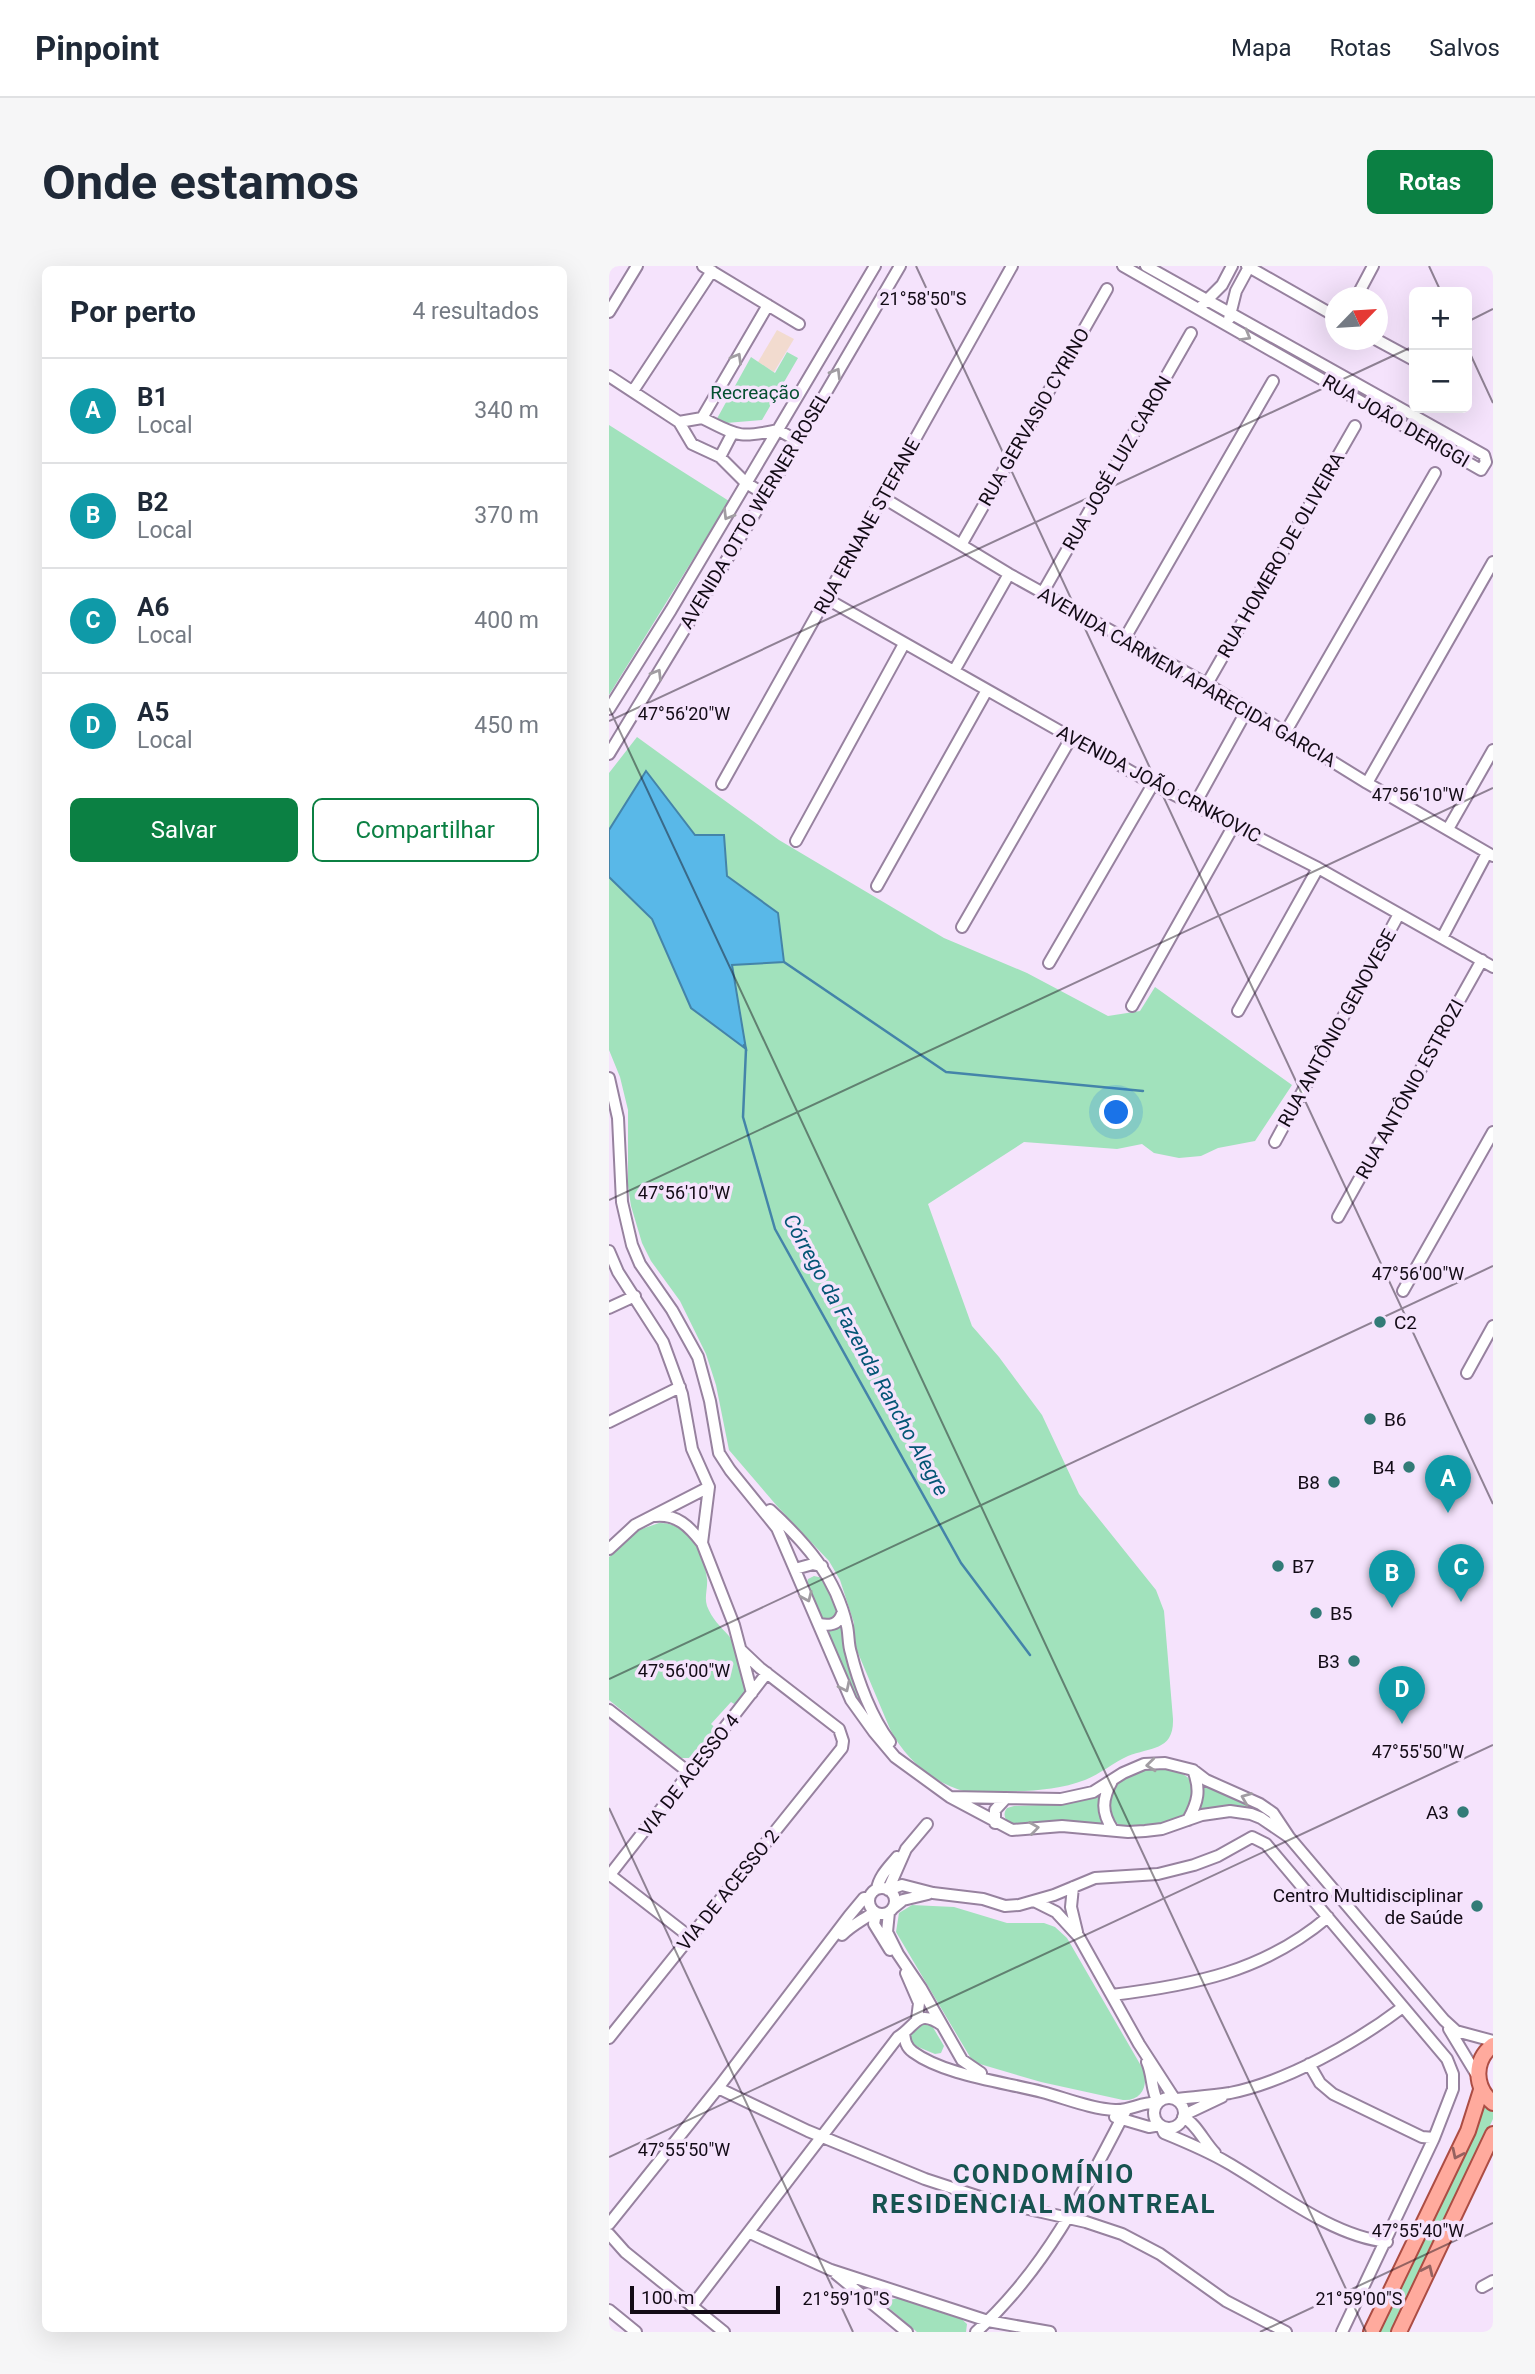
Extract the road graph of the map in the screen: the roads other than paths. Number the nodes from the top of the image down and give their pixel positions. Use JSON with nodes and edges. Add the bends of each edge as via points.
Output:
{"nodes":[{"id":1,"x":636,"y":266,"type":"edge"},
{"id":2,"x":875,"y":266,"type":"edge"},
{"id":3,"x":900,"y":266,"type":"edge"},
{"id":4,"x":1012,"y":266,"type":"edge"},
{"id":5,"x":1123,"y":266,"type":"edge"},
{"id":6,"x":1146,"y":266,"type":"edge"},
{"id":7,"x":1232,"y":266,"type":"edge"},
{"id":8,"x":1373,"y":266,"type":"edge"},
{"id":9,"x":1248,"y":267,"type":"edge"},
{"id":10,"x":708,"y":269,"type":"edge"},
{"id":11,"x":1266,"y":271,"type":"edge"},
{"id":12,"x":1362,"y":287,"type":"edge"},
{"id":13,"x":1107,"y":289,"type":"dead end"},
{"id":14,"x":768,"y":305,"type":"junction"},
{"id":15,"x":1203,"y":305,"type":"junction"},
{"id":16,"x":1325,"y":309,"type":"edge"},
{"id":17,"x":609,"y":312,"type":"edge"},
{"id":18,"x":1229,"y":319,"type":"junction"},
{"id":19,"x":799,"y":324,"type":"dead end"},
{"id":20,"x":1191,"y":333,"type":"dead end"},
{"id":21,"x":1388,"y":346,"type":"edge"},
{"id":22,"x":1409,"y":357,"type":"edge"},
{"id":23,"x":609,"y":376,"type":"edge"},
{"id":24,"x":1273,"y":381,"type":"dead end"},
{"id":25,"x":633,"y":391,"type":"junction"},
{"id":26,"x":702,"y":418,"type":"junction"},
{"id":27,"x":679,"y":422,"type":"junction"},
{"id":28,"x":1355,"y":426,"type":"dead end"},
{"id":29,"x":778,"y":430,"type":"junction"},
{"id":30,"x":732,"y":434,"type":"junction"},
{"id":31,"x":796,"y":440,"type":"junction"},
{"id":32,"x":720,"y":457,"type":"junction"},
{"id":33,"x":1435,"y":473,"type":"dead end"},
{"id":34,"x":1493,"y":477,"type":"edge"},
{"id":35,"x":746,"y":483,"type":"junction"},
{"id":36,"x":765,"y":495,"type":"junction"},
{"id":37,"x":882,"y":497,"type":"junction"},
{"id":38,"x":961,"y":545,"type":"junction"},
{"id":39,"x":1493,"y":562,"type":"edge"},
{"id":40,"x":1009,"y":573,"type":"junction"},
{"id":41,"x":1043,"y":593,"type":"junction"},
{"id":42,"x":827,"y":600,"type":"junction"},
{"id":43,"x":1125,"y":638,"type":"junction"},
{"id":44,"x":904,"y":644,"type":"junction"},
{"id":45,"x":954,"y":671,"type":"junction"},
{"id":46,"x":1206,"y":684,"type":"junction"},
{"id":47,"x":987,"y":690,"type":"junction"},
{"id":48,"x":609,"y":709,"type":"edge"},
{"id":49,"x":1247,"y":709,"type":"junction"},
{"id":50,"x":1285,"y":733,"type":"junction"},
{"id":51,"x":1071,"y":737,"type":"junction"},
{"id":52,"x":1493,"y":750,"type":"edge"},
{"id":53,"x":609,"y":754,"type":"edge"},
{"id":54,"x":1367,"y":783,"type":"junction"},
{"id":55,"x":722,"y":784,"type":"dead end"},
{"id":56,"x":1153,"y":784,"type":"junction"},
{"id":57,"x":1195,"y":804,"type":"junction"},
{"id":58,"x":1234,"y":825,"type":"junction"},
{"id":59,"x":1448,"y":829,"type":"junction"},
{"id":60,"x":796,"y":841,"type":"dead end"},
{"id":61,"x":1490,"y":855,"type":"edge"},
{"id":62,"x":1318,"y":868,"type":"junction"},
{"id":63,"x":877,"y":886,"type":"dead end"},
{"id":64,"x":1399,"y":914,"type":"junction"},
{"id":65,"x":962,"y":927,"type":"dead end"},
{"id":66,"x":1441,"y":937,"type":"junction"},
{"id":67,"x":1482,"y":960,"type":"junction"},
{"id":68,"x":1049,"y":963,"type":"dead end"},
{"id":69,"x":1493,"y":967,"type":"edge"},
{"id":70,"x":1132,"y":1006,"type":"dead end"},
{"id":71,"x":1238,"y":1011,"type":"dead end"},
{"id":72,"x":609,"y":1078,"type":"edge"},
{"id":73,"x":1493,"y":1132,"type":"edge"},
{"id":74,"x":1275,"y":1142,"type":"dead end"},
{"id":75,"x":1338,"y":1217,"type":"dead end"},
{"id":76,"x":609,"y":1251,"type":"edge"},
{"id":77,"x":1403,"y":1291,"type":"dead end"},
{"id":78,"x":635,"y":1296,"type":"junction"},
{"id":79,"x":609,"y":1308,"type":"edge"},
{"id":80,"x":1493,"y":1326,"type":"edge"},
{"id":81,"x":1467,"y":1373,"type":"dead end"},
{"id":82,"x":680,"y":1387,"type":"junction"},
{"id":83,"x":609,"y":1422,"type":"edge"},
{"id":84,"x":709,"y":1487,"type":"junction"},
{"id":85,"x":750,"y":1492,"type":"junction"},
{"id":86,"x":652,"y":1516,"type":"junction"},
{"id":87,"x":702,"y":1543,"type":"junction"},
{"id":88,"x":609,"y":1549,"type":"edge"},
{"id":89,"x":822,"y":1566,"type":"junction"},
{"id":90,"x":795,"y":1569,"type":"junction"},
{"id":91,"x":842,"y":1614,"type":"junction"},
{"id":92,"x":819,"y":1624,"type":"junction"},
{"id":93,"x":741,"y":1650,"type":"junction"},
{"id":94,"x":768,"y":1673,"type":"junction"},
{"id":95,"x":752,"y":1693,"type":"junction"},
{"id":96,"x":609,"y":1710,"type":"edge"},
{"id":97,"x":911,"y":1770,"type":"junction"},
{"id":98,"x":1193,"y":1770,"type":"junction"},
{"id":99,"x":691,"y":1774,"type":"junction"},
{"id":100,"x":1112,"y":1780,"type":"junction"},
{"id":101,"x":950,"y":1797,"type":"junction"},
{"id":102,"x":1006,"y":1798,"type":"junction"},
{"id":103,"x":1188,"y":1820,"type":"junction"},
{"id":104,"x":995,"y":1823,"type":"junction"},
{"id":105,"x":926,"y":1824,"type":"dead end"},
{"id":106,"x":1113,"y":1830,"type":"junction"},
{"id":107,"x":1289,"y":1837,"type":"junction"},
{"id":108,"x":903,"y":1854,"type":"junction"},
{"id":109,"x":610,"y":1876,"type":"edge"},
{"id":110,"x":908,"y":1886,"type":"junction"},
{"id":111,"x":1073,"y":1887,"type":"junction"},
{"id":112,"x":878,"y":1893,"type":"junction"},
{"id":113,"x":933,"y":1893,"type":"junction"},
{"id":114,"x":1034,"y":1902,"type":"junction"},
{"id":115,"x":891,"y":1910,"type":"junction"},
{"id":116,"x":875,"y":1912,"type":"junction"},
{"id":117,"x":1328,"y":1917,"type":"junction"},
{"id":118,"x":690,"y":1937,"type":"junction"},
{"id":119,"x":1079,"y":1937,"type":"junction"},
{"id":120,"x":828,"y":1945,"type":"junction"},
{"id":121,"x":898,"y":1954,"type":"junction"},
{"id":122,"x":906,"y":1968,"type":"junction"},
{"id":123,"x":1112,"y":1996,"type":"junction"},
{"id":124,"x":1403,"y":2007,"type":"junction"},
{"id":125,"x":917,"y":2019,"type":"junction"},
{"id":126,"x":1444,"y":2021,"type":"junction"},
{"id":127,"x":942,"y":2025,"type":"junction"},
{"id":128,"x":904,"y":2033,"type":"junction"},
{"id":129,"x":948,"y":2036,"type":"junction"},
{"id":130,"x":609,"y":2038,"type":"edge"},
{"id":131,"x":1493,"y":2043,"type":"edge"},
{"id":132,"x":1139,"y":2044,"type":"junction"},
{"id":133,"x":911,"y":2050,"type":"junction"},
{"id":134,"x":931,"y":2061,"type":"junction"},
{"id":135,"x":1309,"y":2064,"type":"junction"},
{"id":136,"x":871,"y":2073,"type":"junction"},
{"id":137,"x":995,"y":2080,"type":"junction"},
{"id":138,"x":1480,"y":2084,"type":"junction"},
{"id":139,"x":718,"y":2088,"type":"junction"},
{"id":140,"x":1231,"y":2092,"type":"junction"},
{"id":141,"x":1175,"y":2099,"type":"junction"},
{"id":142,"x":1157,"y":2102,"type":"junction"},
{"id":143,"x":1493,"y":2103,"type":"edge"},
{"id":144,"x":1123,"y":2115,"type":"junction"},
{"id":145,"x":1183,"y":2116,"type":"junction"},
{"id":146,"x":1160,"y":2126,"type":"junction"},
{"id":147,"x":1493,"y":2134,"type":"edge"},
{"id":148,"x":821,"y":2137,"type":"junction"},
{"id":149,"x":1434,"y":2138,"type":"junction"},
{"id":150,"x":1222,"y":2160,"type":"junction"},
{"id":151,"x":1069,"y":2219,"type":"junction"},
{"id":152,"x":609,"y":2224,"type":"edge"},
{"id":153,"x":750,"y":2233,"type":"junction"},
{"id":154,"x":609,"y":2234,"type":"edge"},
{"id":155,"x":1387,"y":2242,"type":"junction"},
{"id":156,"x":831,"y":2270,"type":"junction"},
{"id":157,"x":1493,"y":2281,"type":"edge"},
{"id":158,"x":1482,"y":2287,"type":"dead end"},
{"id":159,"x":692,"y":2306,"type":"junction"},
{"id":160,"x":609,"y":2310,"type":"edge"},
{"id":161,"x":988,"y":2321,"type":"junction"},
{"id":162,"x":636,"y":2332,"type":"edge"},
{"id":163,"x":724,"y":2332,"type":"edge"},
{"id":164,"x":907,"y":2332,"type":"edge"},
{"id":165,"x":976,"y":2332,"type":"edge"},
{"id":166,"x":1051,"y":2332,"type":"edge"},
{"id":167,"x":1286,"y":2332,"type":"edge"},
{"id":168,"x":1342,"y":2332,"type":"edge"},
{"id":169,"x":1371,"y":2332,"type":"edge"},
{"id":170,"x":1399,"y":2332,"type":"edge"}],
"edges":[{"from":1,"to":17,"type":"street"},
{"from":2,"to":29,"type":"street","name":"AVENIDA OTTO WERNER ROSEL"},
{"from":31,"to":3,"type":"street","name":"AVENIDA OTTO WERNER ROSEL","one_way":true},
{"from":4,"to":37,"type":"street","name":"RUA ERNANE STEFANE"},
{"from":5,"to":15,"type":"street","name":"RUA JOÃO DERIGGI"},
{"from":6,"to":15,"type":"street","name":"RUA JOÃO DERIGGI"},
{"from":7,"to":15,"type":"street"},
{"from":8,"to":12,"type":"street"},
{"from":9,"to":11,"type":"street"},
{"from":9,"to":18,"type":"street"},
{"from":10,"to":14,"type":"street"},
{"from":10,"to":25,"type":"street"},
{"from":11,"to":16,"type":"street"},
{"from":13,"to":38,"type":"street","name":"RUA GERVASIO CYRINO"},
{"from":14,"to":19,"type":"street"},
{"from":26,"to":14,"type":"street","one_way":true},
{"from":15,"to":18,"type":"street","name":"RUA JOÃO DERIGGI"},
{"from":18,"to":34,"type":"street","name":"RUA JOÃO DERIGGI"},
{"from":20,"to":41,"type":"street","name":"RUA JOSÉ LUIZ CARON"},
{"from":21,"to":22,"type":"street"},
{"from":23,"to":25,"type":"street"},
{"from":24,"to":43,"type":"street"},
{"from":25,"to":27,"type":"street"},
{"from":26,"to":27,"type":"street"},
{"from":26,"to":30,"type":"street"},
{"from":27,"to":32,"type":"street","via":[[692,444]]},
{"from":28,"to":46,"type":"street","name":"RUA HOMERO DE OLIVEIRA"},
{"from":29,"to":30,"type":"street"},
{"from":29,"to":31,"type":"street"},
{"from":29,"to":35,"type":"street","name":"AVENIDA OTTO WERNER ROSEL"},
{"from":30,"to":32,"type":"street"},
{"from":31,"to":36,"type":"street","name":"AVENIDA OTTO WERNER ROSEL"},
{"from":32,"to":35,"type":"street"},
{"from":33,"to":50,"type":"street"},
{"from":35,"to":36,"type":"street"},
{"from":35,"to":48,"type":"street","name":"AVENIDA OTTO WERNER ROSEL","one_way":true},
{"from":53,"to":36,"type":"street","name":"AVENIDA OTTO WERNER ROSEL","one_way":true},
{"from":37,"to":38,"type":"street","name":"AVENIDA CARMEM APARECIDA GARCIA"},
{"from":37,"to":42,"type":"street","name":"RUA ERNANE STEFANE"},
{"from":38,"to":40,"type":"street","name":"AVENIDA CARMEM APARECIDA GARCIA"},
{"from":39,"to":54,"type":"street"},
{"from":40,"to":41,"type":"street","name":"AVENIDA CARMEM APARECIDA GARCIA"},
{"from":40,"to":45,"type":"street"},
{"from":41,"to":43,"type":"street","name":"AVENIDA CARMEM APARECIDA GARCIA"},
{"from":42,"to":44,"type":"street","name":"AVENIDA JOÃO CRNKOVIC"},
{"from":42,"to":55,"type":"street","name":"RUA ERNANE STEFANE"},
{"from":43,"to":46,"type":"street","name":"AVENIDA CARMEM APARECIDA GARCIA"},
{"from":44,"to":45,"type":"street","name":"AVENIDA JOÃO CRNKOVIC"},
{"from":44,"to":60,"type":"street"},
{"from":45,"to":47,"type":"street","name":"AVENIDA JOÃO CRNKOVIC"},
{"from":46,"to":49,"type":"street","name":"AVENIDA CARMEM APARECIDA GARCIA"},
{"from":47,"to":51,"type":"street","name":"AVENIDA JOÃO CRNKOVIC"},
{"from":47,"to":63,"type":"street"},
{"from":49,"to":50,"type":"street","name":"AVENIDA CARMEM APARECIDA GARCIA"},
{"from":49,"to":57,"type":"street"},
{"from":50,"to":54,"type":"street","name":"AVENIDA CARMEM APARECIDA GARCIA"},
{"from":51,"to":56,"type":"street","name":"AVENIDA JOÃO CRNKOVIC"},
{"from":51,"to":65,"type":"street"},
{"from":52,"to":59,"type":"street"},
{"from":54,"to":59,"type":"street","name":"AVENIDA CARMEM APARECIDA GARCIA"},
{"from":56,"to":57,"type":"street","name":"AVENIDA JOÃO CRNKOVIC"},
{"from":56,"to":68,"type":"street"},
{"from":57,"to":58,"type":"street","name":"AVENIDA JOÃO CRNKOVIC"},
{"from":58,"to":62,"type":"street","name":"AVENIDA JOÃO CRNKOVIC"},
{"from":58,"to":70,"type":"street"},
{"from":59,"to":61,"type":"street","name":"AVENIDA CARMEM APARECIDA GARCIA"},
{"from":61,"to":66,"type":"street"},
{"from":62,"to":64,"type":"street","name":"AVENIDA JOÃO CRNKOVIC"},
{"from":62,"to":71,"type":"street"},
{"from":64,"to":66,"type":"street","name":"AVENIDA JOÃO CRNKOVIC"},
{"from":64,"to":74,"type":"street","name":"RUA ANTÔNIO GENOVESE"},
{"from":66,"to":67,"type":"street","name":"AVENIDA JOÃO CRNKOVIC"},
{"from":67,"to":69,"type":"street","name":"AVENIDA JOÃO CRNKOVIC"},
{"from":67,"to":75,"type":"street","name":"RUA ANTÔNIO ESTROZI"},
{"from":72,"to":85,"type":"street","via":[[618,1118],[622,1202],[632,1245],[698,1357],[719,1453]]},
{"from":73,"to":77,"type":"street"},
{"from":76,"to":78,"type":"street"},
{"from":78,"to":79,"type":"street"},
{"from":78,"to":82,"type":"street","via":[[663,1342]]},
{"from":80,"to":81,"type":"street"},
{"from":82,"to":83,"type":"street"},
{"from":82,"to":84,"type":"street","via":[[692,1449]]},
{"from":84,"to":86,"type":"street"},
{"from":84,"to":87,"type":"street"},
{"from":85,"to":89,"type":"street","via":[[810,1548]]},
{"from":85,"to":90,"type":"street","via":[[777,1528]]},
{"from":86,"to":87,"type":"street","via":[[678,1519]]},
{"from":86,"to":88,"type":"street","via":[[635,1524]]},
{"from":87,"to":93,"type":"street"},
{"from":89,"to":90,"type":"street"},
{"from":89,"to":91,"type":"street"},
{"from":90,"to":92,"type":"street","one_way":true},
{"from":91,"to":92,"type":"street","via":[[835,1624]]},
{"from":91,"to":97,"type":"street","via":[[853,1663],[879,1723]]},
{"from":92,"to":97,"type":"street","one_way":true,"via":[[852,1700],[895,1757]]},
{"from":93,"to":94,"type":"street"},
{"from":93,"to":95,"type":"street"},
{"from":94,"to":95,"type":"street","name":"VIA DE ACESSO 4"},
{"from":94,"to":118,"type":"street","name":"VIA DE ACESSO 2","via":[[839,1729],[840,1753]]},
{"from":95,"to":99,"type":"street","name":"VIA DE ACESSO 4"},
{"from":96,"to":99,"type":"street"},
{"from":97,"to":101,"type":"street"},
{"from":98,"to":100,"type":"street","one_way":true,"via":[[1153,1763]]},
{"from":98,"to":103,"type":"street","via":[[1198,1800]]},
{"from":107,"to":98,"type":"street","one_way":true,"via":[[1273,1813]]},
{"from":99,"to":109,"type":"street","name":"VIA DE ACESSO 4"},
{"from":100,"to":102,"type":"street","via":[[1076,1797]]},
{"from":100,"to":106,"type":"street","via":[[1103,1802]]},
{"from":101,"to":102,"type":"street"},
{"from":101,"to":104,"type":"street"},
{"from":102,"to":104,"type":"street","via":[[995,1810]]},
{"from":103,"to":106,"type":"street","via":[[1162,1829]]},
{"from":103,"to":107,"type":"street","via":[[1240,1812],[1261,1818]]},
{"from":104,"to":106,"type":"street","one_way":true,"via":[[1012,1829]]},
{"from":105,"to":108,"type":"street"},
{"from":107,"to":126,"type":"street"},
{"from":108,"to":110,"type":"street","via":[[900,1871]]},
{"from":108,"to":112,"type":"street"},
{"from":109,"to":118,"type":"street"},
{"from":110,"to":112,"type":"street"},
{"from":110,"to":113,"type":"street"},
{"from":111,"to":114,"type":"street"},
{"from":111,"to":117,"type":"street","via":[[1101,1876],[1168,1872],[1255,1837],[1266,1843]]},
{"from":111,"to":119,"type":"street","via":[[1071,1907]]},
{"from":112,"to":115,"type":"street","via":[[894,1896]]},
{"from":112,"to":116,"type":"street","via":[[870,1906]]},
{"from":112,"to":120,"type":"street","via":[[864,1898]]},
{"from":113,"to":114,"type":"street","via":[[1005,1906]]},
{"from":113,"to":115,"type":"street","via":[[904,1900]]},
{"from":114,"to":119,"type":"street","via":[[1056,1912]]},
{"from":115,"to":116,"type":"street"},
{"from":115,"to":121,"type":"street","via":[[887,1932]]},
{"from":116,"to":120,"type":"street"},
{"from":116,"to":121,"type":"street","via":[[878,1931],[888,1949]]},
{"from":117,"to":123,"type":"street","via":[[1251,1965],[1203,1982]]},
{"from":117,"to":124,"type":"street"},
{"from":118,"to":130,"type":"street","name":"VIA DE ACESSO 2"},
{"from":119,"to":123,"type":"street"},
{"from":120,"to":139,"type":"street"},
{"from":121,"to":122,"type":"street"},
{"from":122,"to":125,"type":"street","via":[[919,2003]]},
{"from":122,"to":127,"type":"street"},
{"from":123,"to":132,"type":"street"},
{"from":124,"to":135,"type":"street"},
{"from":124,"to":149,"type":"street","via":[[1447,2059],[1453,2074],[1453,2089]]},
{"from":125,"to":127,"type":"street","via":[[928,2018]]},
{"from":125,"to":128,"type":"street"},
{"from":126,"to":131,"type":"street","via":[[1456,2031]]},
{"from":126,"to":138,"type":"street"},
{"from":127,"to":129,"type":"street"},
{"from":128,"to":133,"type":"street"},
{"from":128,"to":136,"type":"street"},
{"from":129,"to":134,"type":"street","via":[[947,2053]]},
{"from":129,"to":137,"type":"street","via":[[965,2063]]},
{"from":131,"to":138,"type":"main road","via":[[1479,2063]]},
{"from":132,"to":141,"type":"street"},
{"from":132,"to":142,"type":"street"},
{"from":133,"to":134,"type":"street"},
{"from":133,"to":136,"type":"street","via":[[894,2053]]},
{"from":134,"to":137,"type":"street"},
{"from":135,"to":140,"type":"street"},
{"from":135,"to":149,"type":"street","via":[[1333,2094],[1422,2137]]},
{"from":136,"to":148,"type":"street"},
{"from":137,"to":144,"type":"street"},
{"from":138,"to":143,"type":"main road"},
{"from":138,"to":169,"type":"main road","one_way":true,"via":[[1468,2131]]},
{"from":139,"to":148,"type":"street"},
{"from":139,"to":152,"type":"street"},
{"from":140,"to":141,"type":"street"},
{"from":140,"to":145,"type":"street"},
{"from":141,"to":142,"type":"street"},
{"from":141,"to":145,"type":"street"},
{"from":142,"to":144,"type":"street"},
{"from":142,"to":146,"type":"street","via":[[1154,2117]]},
{"from":144,"to":146,"type":"street","via":[[1149,2127]]},
{"from":144,"to":151,"type":"street"},
{"from":145,"to":146,"type":"street","via":[[1174,2127]]},
{"from":145,"to":150,"type":"street"},
{"from":146,"to":150,"type":"street","via":[[1164,2133]]},
{"from":170,"to":147,"type":"main road","one_way":true},
{"from":148,"to":151,"type":"street","via":[[925,2179]]},
{"from":148,"to":153,"type":"street"},
{"from":149,"to":155,"type":"street"},
{"from":150,"to":155,"type":"street","via":[[1333,2224]]},
{"from":151,"to":161,"type":"street"},
{"from":151,"to":167,"type":"street","via":[[1140,2243],[1226,2301]]},
{"from":153,"to":156,"type":"street"},
{"from":153,"to":159,"type":"street"},
{"from":154,"to":159,"type":"street"},
{"from":155,"to":168,"type":"street"},
{"from":156,"to":161,"type":"street"},
{"from":156,"to":164,"type":"street"},
{"from":157,"to":158,"type":"street"},
{"from":159,"to":163,"type":"street"},
{"from":160,"to":162,"type":"street"},
{"from":161,"to":165,"type":"street"},
{"from":161,"to":166,"type":"street"}]}
